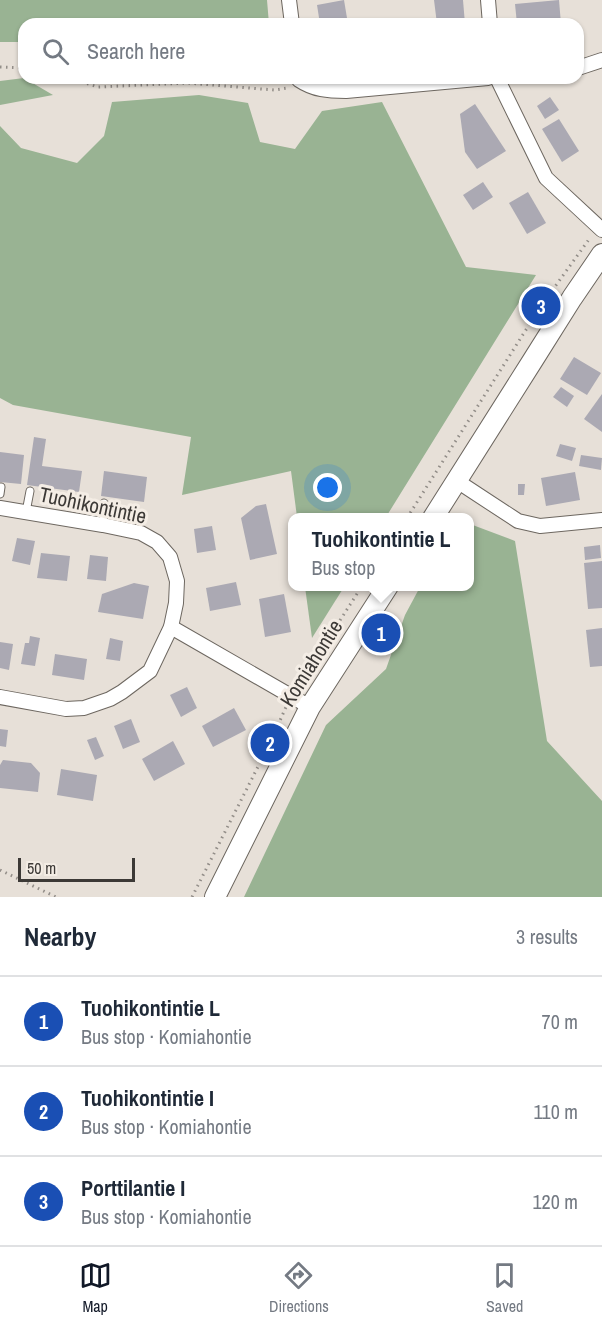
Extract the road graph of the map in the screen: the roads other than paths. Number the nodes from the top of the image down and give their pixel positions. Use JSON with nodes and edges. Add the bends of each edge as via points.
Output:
{"nodes":[{"id":1,"x":288,"y":0,"type":"edge"},
{"id":2,"x":488,"y":0,"type":"edge"},
{"id":3,"x":291,"y":18,"type":"edge"},
{"id":4,"x":490,"y":18,"type":"edge"},
{"id":5,"x":602,"y":60,"type":"edge"},
{"id":6,"x":584,"y":66,"type":"edge"},
{"id":7,"x":306,"y":84,"type":"edge"},
{"id":8,"x":422,"y":84,"type":"edge"},
{"id":9,"x":500,"y":84,"type":"edge"},
{"id":10,"x":600,"y":228,"type":"edge"},
{"id":11,"x":602,"y":254,"type":"edge"},
{"id":12,"x":457,"y":481,"type":"junction"},
{"id":13,"x":30,"y":491,"type":"dead end"},
{"id":14,"x":104,"y":503,"type":"dead end"},
{"id":15,"x":0,"y":508,"type":"edge"},
{"id":16,"x":26,"y":512,"type":"junction"},
{"id":17,"x":436,"y":513,"type":"edge"},
{"id":18,"x":602,"y":520,"type":"edge"},
{"id":19,"x":104,"y":525,"type":"junction"},
{"id":20,"x":385,"y":591,"type":"edge"},
{"id":21,"x":171,"y":627,"type":"junction"},
{"id":22,"x":0,"y":697,"type":"edge"},
{"id":23,"x":310,"y":707,"type":"junction"},
{"id":24,"x":215,"y":897,"type":"edge"}],
"edges":[{"from":1,"to":3,"type":"street"},
{"from":2,"to":4,"type":"street"},
{"from":5,"to":6,"type":"street"},
{"from":7,"to":8,"type":"street","via":[[325,91],[346,91]]},
{"from":9,"to":10,"type":"street","via":[[546,178]]},
{"from":11,"to":12,"type":"street"},
{"from":12,"to":17,"type":"street"},
{"from":12,"to":18,"type":"street","via":[[518,521],[540,526]]},
{"from":13,"to":16,"type":"lane"},
{"from":14,"to":19,"type":"lane"},
{"from":15,"to":16,"type":"street","name":"Tuohikontintie"},
{"from":16,"to":19,"type":"street","name":"Tuohikontintie"},
{"from":19,"to":21,"type":"street","name":"Tuohikontintie","via":[[141,533],[157,542],[170,557],[177,581]]},
{"from":20,"to":23,"type":"street","name":"Komiahontie"},
{"from":21,"to":22,"type":"street","name":"Tuohikontintie","via":[[150,671],[110,699],[84,708],[66,709]]},
{"from":21,"to":23,"type":"street"},
{"from":23,"to":24,"type":"street","name":"Komiahontie"}]}
